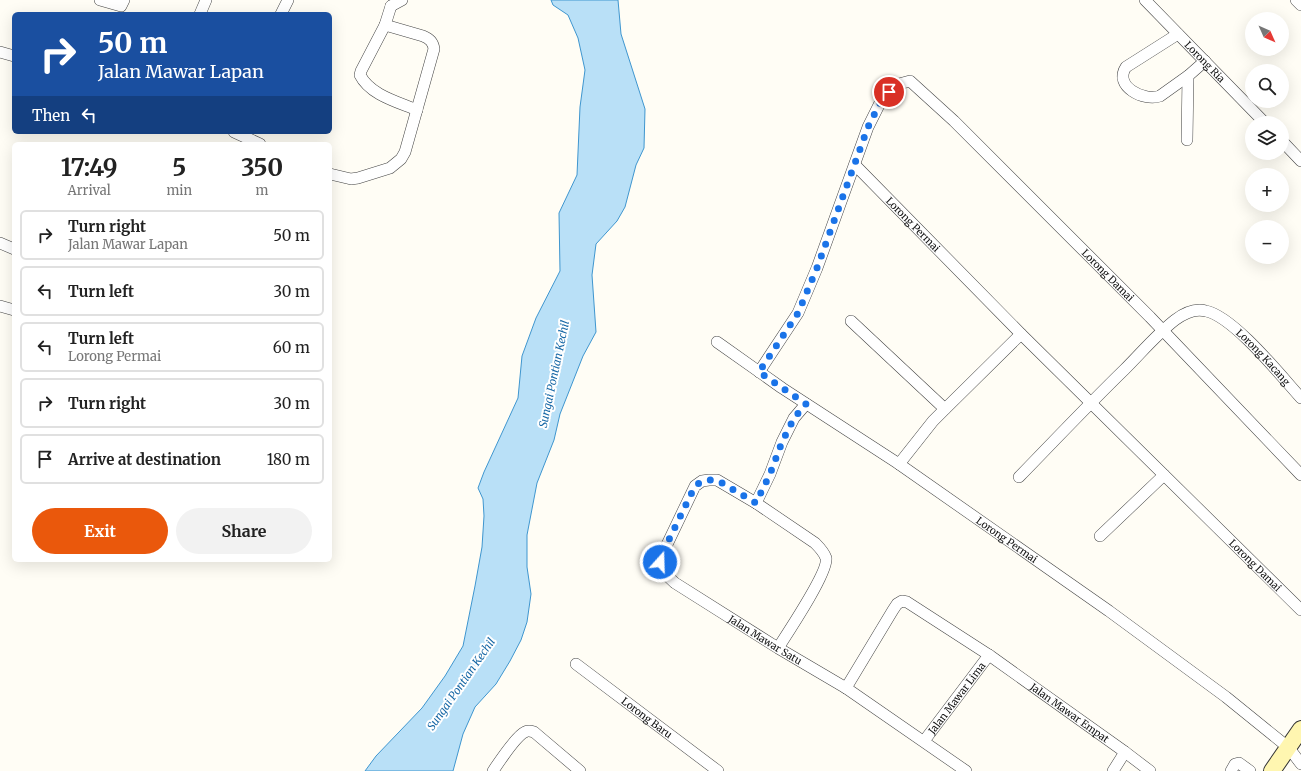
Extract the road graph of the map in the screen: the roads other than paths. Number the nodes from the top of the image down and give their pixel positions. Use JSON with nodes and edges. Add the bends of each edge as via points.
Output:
{"nodes":[{"id":1,"x":100,"y":0,"type":"edge"},
{"id":2,"x":124,"y":0,"type":"edge"},
{"id":3,"x":206,"y":0,"type":"edge"},
{"id":4,"x":288,"y":0,"type":"edge"},
{"id":5,"x":402,"y":0,"type":"edge"},
{"id":6,"x":1145,"y":0,"type":"edge"},
{"id":7,"x":1296,"y":0,"type":"edge"},
{"id":8,"x":389,"y":3,"type":"edge"},
{"id":9,"x":1301,"y":5,"type":"edge"},
{"id":10,"x":201,"y":12,"type":"edge"},
{"id":11,"x":282,"y":12,"type":"edge"},
{"id":12,"x":385,"y":25,"type":"junction"},
{"id":13,"x":1178,"y":34,"type":"junction"},
{"id":14,"x":0,"y":52,"type":"edge"},
{"id":15,"x":12,"y":55,"type":"edge"},
{"id":16,"x":1205,"y":61,"type":"junction"},
{"id":17,"x":1188,"y":76,"type":"junction"},
{"id":18,"x":417,"y":110,"type":"junction"},
{"id":19,"x":1258,"y":116,"type":"edge"},
{"id":20,"x":238,"y":134,"type":"edge"},
{"id":21,"x":1187,"y":140,"type":"dead end"},
{"id":22,"x":256,"y":142,"type":"edge"},
{"id":23,"x":1289,"y":148,"type":"edge"},
{"id":24,"x":1301,"y":161,"type":"edge"},
{"id":25,"x":855,"y":165,"type":"junction"},
{"id":26,"x":332,"y":174,"type":"edge"},
{"id":27,"x":0,"y":243,"type":"edge"},
{"id":28,"x":12,"y":248,"type":"edge"},
{"id":29,"x":0,"y":306,"type":"edge"},
{"id":30,"x":12,"y":309,"type":"edge"},
{"id":31,"x":851,"y":321,"type":"dead end"},
{"id":32,"x":1163,"y":331,"type":"junction"},
{"id":33,"x":1021,"y":334,"type":"junction"},
{"id":34,"x":717,"y":342,"type":"dead end"},
{"id":35,"x":759,"y":372,"type":"junction"},
{"id":36,"x":1301,"y":398,"type":"edge"},
{"id":37,"x":1091,"y":403,"type":"junction"},
{"id":38,"x":806,"y":404,"type":"junction"},
{"id":39,"x":945,"y":409,"type":"junction"},
{"id":40,"x":899,"y":464,"type":"junction"},
{"id":41,"x":1301,"y":474,"type":"edge"},
{"id":42,"x":1164,"y":475,"type":"junction"},
{"id":43,"x":1019,"y":477,"type":"dead end"},
{"id":44,"x":756,"y":503,"type":"junction"},
{"id":45,"x":1100,"y":536,"type":"dead end"},
{"id":46,"x":1301,"y":610,"type":"edge"},
{"id":47,"x":778,"y":648,"type":"junction"},
{"id":48,"x":989,"y":655,"type":"junction"},
{"id":49,"x":576,"y":664,"type":"dead end"},
{"id":50,"x":846,"y":688,"type":"junction"},
{"id":51,"x":1301,"y":729,"type":"edge"},
{"id":52,"x":924,"y":741,"type":"junction"},
{"id":53,"x":1288,"y":748,"type":"junction"},
{"id":54,"x":1125,"y":752,"type":"junction"},
{"id":55,"x":1301,"y":764,"type":"edge"},
{"id":56,"x":497,"y":769,"type":"edge"},
{"id":57,"x":580,"y":771,"type":"edge"},
{"id":58,"x":718,"y":771,"type":"edge"},
{"id":59,"x":966,"y":771,"type":"edge"},
{"id":60,"x":1113,"y":771,"type":"edge"},
{"id":61,"x":1150,"y":771,"type":"edge"},
{"id":62,"x":1231,"y":771,"type":"edge"},
{"id":63,"x":1250,"y":771,"type":"edge"},
{"id":64,"x":1272,"y":771,"type":"edge"}],
"edges":[{"from":1,"to":2,"type":"street","via":[[121,6]]},
{"from":3,"to":10,"type":"street"},
{"from":4,"to":11,"type":"street"},
{"from":5,"to":8,"type":"street"},
{"from":6,"to":13,"type":"street","name":"Lorong Ria"},
{"from":7,"to":9,"type":"street"},
{"from":8,"to":12,"type":"street"},
{"from":12,"to":18,"type":"street","via":[[429,38],[433,45],[434,50]]},
{"from":12,"to":18,"type":"street","via":[[360,75],[365,83],[381,95]]},
{"from":13,"to":16,"type":"street","name":"Lorong Ria"},
{"from":13,"to":17,"type":"street","via":[[1126,67],[1123,78],[1127,87],[1135,93],[1156,98]]},
{"from":14,"to":15,"type":"street"},
{"from":16,"to":17,"type":"street"},
{"from":16,"to":19,"type":"street","name":"Lorong Ria"},
{"from":17,"to":21,"type":"street"},
{"from":18,"to":26,"type":"street","via":[[405,152],[390,168],[358,178]]},
{"from":20,"to":22,"type":"street"},
{"from":23,"to":24,"type":"street"},
{"from":25,"to":32,"type":"street","name":"Lorong Damai","via":[[868,127],[880,103],[899,84],[910,82],[954,121]]},
{"from":25,"to":33,"type":"street","name":"Lorong Permai"},
{"from":25,"to":35,"type":"street","via":[[798,313]]},
{"from":27,"to":28,"type":"street"},
{"from":29,"to":30,"type":"street"},
{"from":31,"to":39,"type":"street"},
{"from":32,"to":36,"type":"street","name":"Lorong Kacang","via":[[1185,314],[1204,310],[1214,313],[1245,337]]},
{"from":32,"to":37,"type":"street","name":"Lorong Kacang"},
{"from":32,"to":41,"type":"street","name":"Lorong Damai"},
{"from":33,"to":37,"type":"street","name":"Lorong Permai"},
{"from":33,"to":39,"type":"street"},
{"from":34,"to":35,"type":"street","name":"Lorong Permai"},
{"from":35,"to":38,"type":"street","name":"Lorong Permai"},
{"from":37,"to":42,"type":"street","name":"Lorong Damai"},
{"from":37,"to":43,"type":"street","name":"Lorong Kacang"},
{"from":38,"to":40,"type":"street","name":"Lorong Permai"},
{"from":38,"to":44,"type":"street","via":[[794,418]]},
{"from":39,"to":40,"type":"street"},
{"from":40,"to":53,"type":"street","name":"Lorong Permai","via":[[1109,611],[1226,697]]},
{"from":42,"to":45,"type":"street"},
{"from":42,"to":46,"type":"street","name":"Lorong Damai"},
{"from":44,"to":47,"type":"street","via":[[815,543],[826,559],[825,567],[815,586]]},
{"from":44,"to":47,"type":"street","name":"Jalan Mawar Satu","via":[[717,480],[702,481],[695,486],[660,562],[666,575],[675,583]]},
{"from":47,"to":50,"type":"street","name":"Jalan Mawar Satu"},
{"from":48,"to":50,"type":"street","name":"Jalan Mawar Empat","via":[[902,601],[895,607]]},
{"from":48,"to":52,"type":"street","name":"Jalan Mawar Lima"},
{"from":48,"to":54,"type":"street","name":"Jalan Mawar Empat"},
{"from":49,"to":58,"type":"street","name":"Lorong Baru"},
{"from":50,"to":52,"type":"street","name":"Jalan Mawar Satu"},
{"from":51,"to":53,"type":"main road"},
{"from":52,"to":59,"type":"street","name":"Jalan Mawar Satu"},
{"from":53,"to":55,"type":"street","name":"Lorong Permai"},
{"from":53,"to":64,"type":"main road"},
{"from":54,"to":60,"type":"street"},
{"from":54,"to":61,"type":"street","name":"Jalan Mawar Empat"},
{"from":56,"to":57,"type":"street","via":[[519,736],[530,730]]},
{"from":62,"to":63,"type":"street","via":[[1235,764],[1239,763]]}]}
